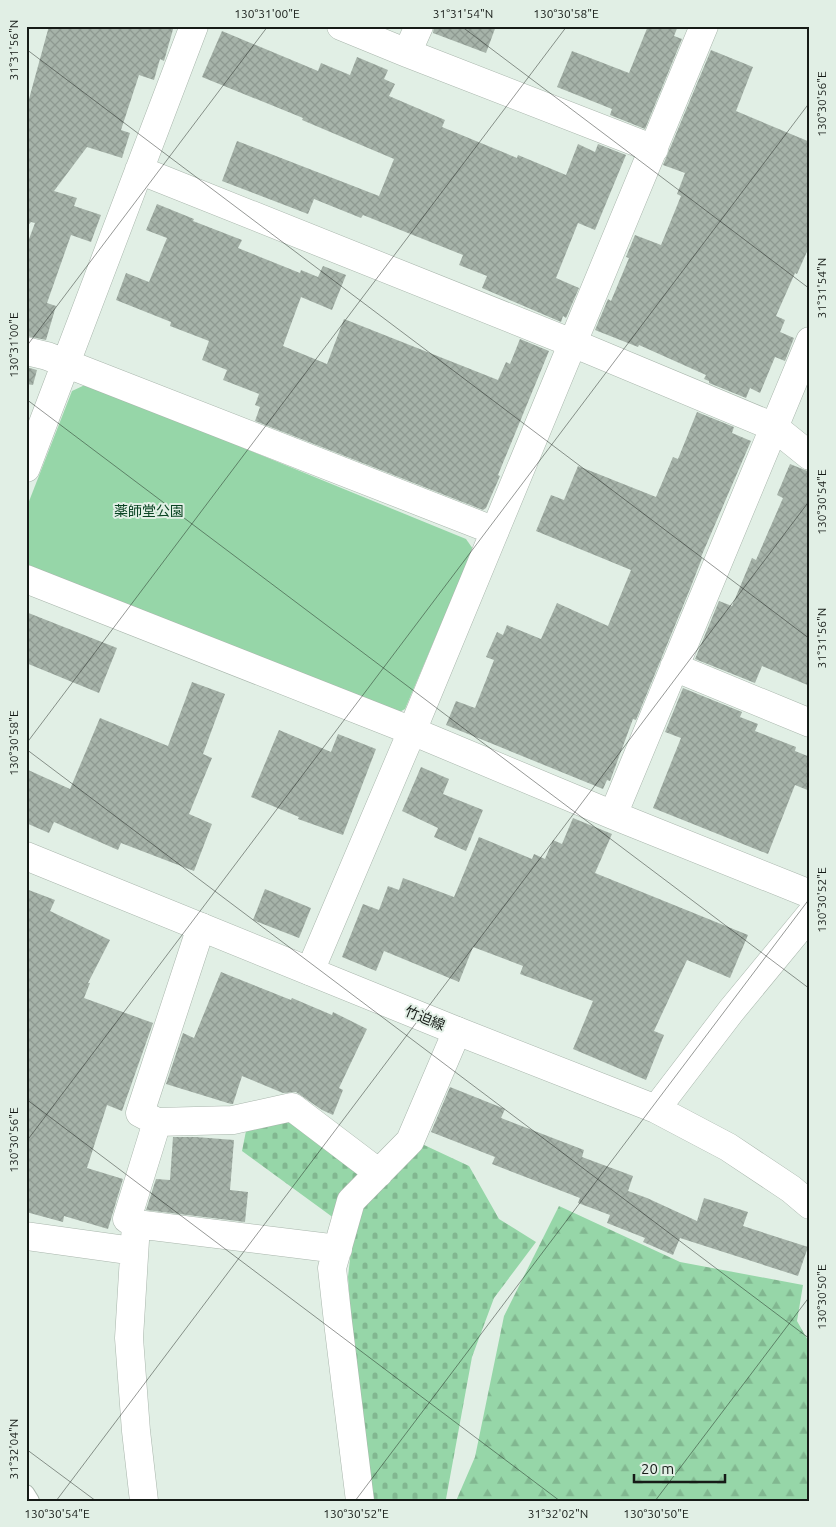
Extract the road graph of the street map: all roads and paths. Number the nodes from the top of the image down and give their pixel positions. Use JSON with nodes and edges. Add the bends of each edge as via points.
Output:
{"nodes":[{"id":1,"x":194,"y":26,"type":"edge"},
{"id":2,"x":341,"y":26,"type":"edge"},
{"id":3,"x":419,"y":26,"type":"edge"},
{"id":4,"x":704,"y":26,"type":"edge"},
{"id":5,"x":407,"y":53,"type":"junction"},
{"id":6,"x":654,"y":148,"type":"junction"},
{"id":7,"x":139,"y":170,"type":"junction"},
{"id":8,"x":810,"y":342,"type":"edge"},
{"id":9,"x":573,"y":344,"type":"junction"},
{"id":10,"x":26,"y":351,"type":"edge"},
{"id":11,"x":65,"y":364,"type":"junction"},
{"id":12,"x":774,"y":427,"type":"junction"},
{"id":13,"x":810,"y":456,"type":"edge"},
{"id":14,"x":26,"y":468,"type":"edge"},
{"id":15,"x":495,"y":531,"type":"junction"},
{"id":16,"x":26,"y":579,"type":"edge"},
{"id":17,"x":674,"y":667,"type":"junction"},
{"id":18,"x":810,"y":723,"type":"edge"},
{"id":19,"x":412,"y":731,"type":"junction"},
{"id":20,"x":613,"y":815,"type":"junction"},
{"id":21,"x":26,"y":856,"type":"edge"},
{"id":22,"x":810,"y":894,"type":"edge"},
{"id":23,"x":810,"y":916,"type":"edge"},
{"id":24,"x":200,"y":927,"type":"junction"},
{"id":25,"x":310,"y":971,"type":"junction"},
{"id":26,"x":457,"y":1031,"type":"junction"},
{"id":27,"x":656,"y":1109,"type":"junction"},
{"id":28,"x":157,"y":1122,"type":"junction"},
{"id":29,"x":379,"y":1173,"type":"junction"},
{"id":30,"x":810,"y":1205,"type":"edge"},
{"id":31,"x":136,"y":1224,"type":"junction"},
{"id":32,"x":26,"y":1236,"type":"edge"},
{"id":33,"x":338,"y":1248,"type":"junction"},
{"id":34,"x":134,"y":1251,"type":"junction"},
{"id":35,"x":26,"y":1493,"type":"edge"},
{"id":36,"x":31,"y":1501,"type":"edge"},
{"id":37,"x":144,"y":1501,"type":"edge"},
{"id":38,"x":360,"y":1501,"type":"edge"}],
"edges":[{"from":1,"to":7,"type":"street"},
{"from":2,"to":5,"type":"street"},
{"from":3,"to":5,"type":"street"},
{"from":4,"to":6,"type":"street"},
{"from":5,"to":6,"type":"street"},
{"from":6,"to":9,"type":"street"},
{"from":7,"to":9,"type":"street"},
{"from":7,"to":11,"type":"street"},
{"from":8,"to":12,"type":"street"},
{"from":9,"to":12,"type":"street"},
{"from":9,"to":15,"type":"street"},
{"from":10,"to":11,"type":"street"},
{"from":11,"to":14,"type":"street"},
{"from":11,"to":15,"type":"street"},
{"from":12,"to":13,"type":"street"},
{"from":12,"to":17,"type":"street"},
{"from":15,"to":19,"type":"street"},
{"from":16,"to":19,"type":"street"},
{"from":17,"to":18,"type":"street"},
{"from":17,"to":20,"type":"street"},
{"from":19,"to":20,"type":"street"},
{"from":19,"to":25,"type":"street"},
{"from":20,"to":22,"type":"street"},
{"from":21,"to":24,"type":"street","name":"竹迫線"},
{"from":23,"to":27,"type":"street"},
{"from":24,"to":25,"type":"street","name":"竹迫線"},
{"from":24,"to":28,"type":"street","via":[[140,1114]]},
{"from":25,"to":26,"type":"street","name":"竹迫線"},
{"from":26,"to":27,"type":"street","name":"竹迫線"},
{"from":26,"to":29,"type":"street","via":[[410,1141]]},
{"from":27,"to":30,"type":"street","name":"竹迫線","via":[[728,1147]]},
{"from":28,"to":29,"type":"street","via":[[233,1120],[292,1107]]},
{"from":28,"to":31,"type":"street","via":[[127,1219]]},
{"from":29,"to":33,"type":"street","via":[[351,1202]]},
{"from":31,"to":33,"type":"street"},
{"from":31,"to":34,"type":"street"},
{"from":32,"to":34,"type":"street"},
{"from":33,"to":38,"type":"street","via":[[332,1268]]},
{"from":34,"to":37,"type":"street","via":[[129,1338]]},
{"from":35,"to":36,"type":"lane"}]}
